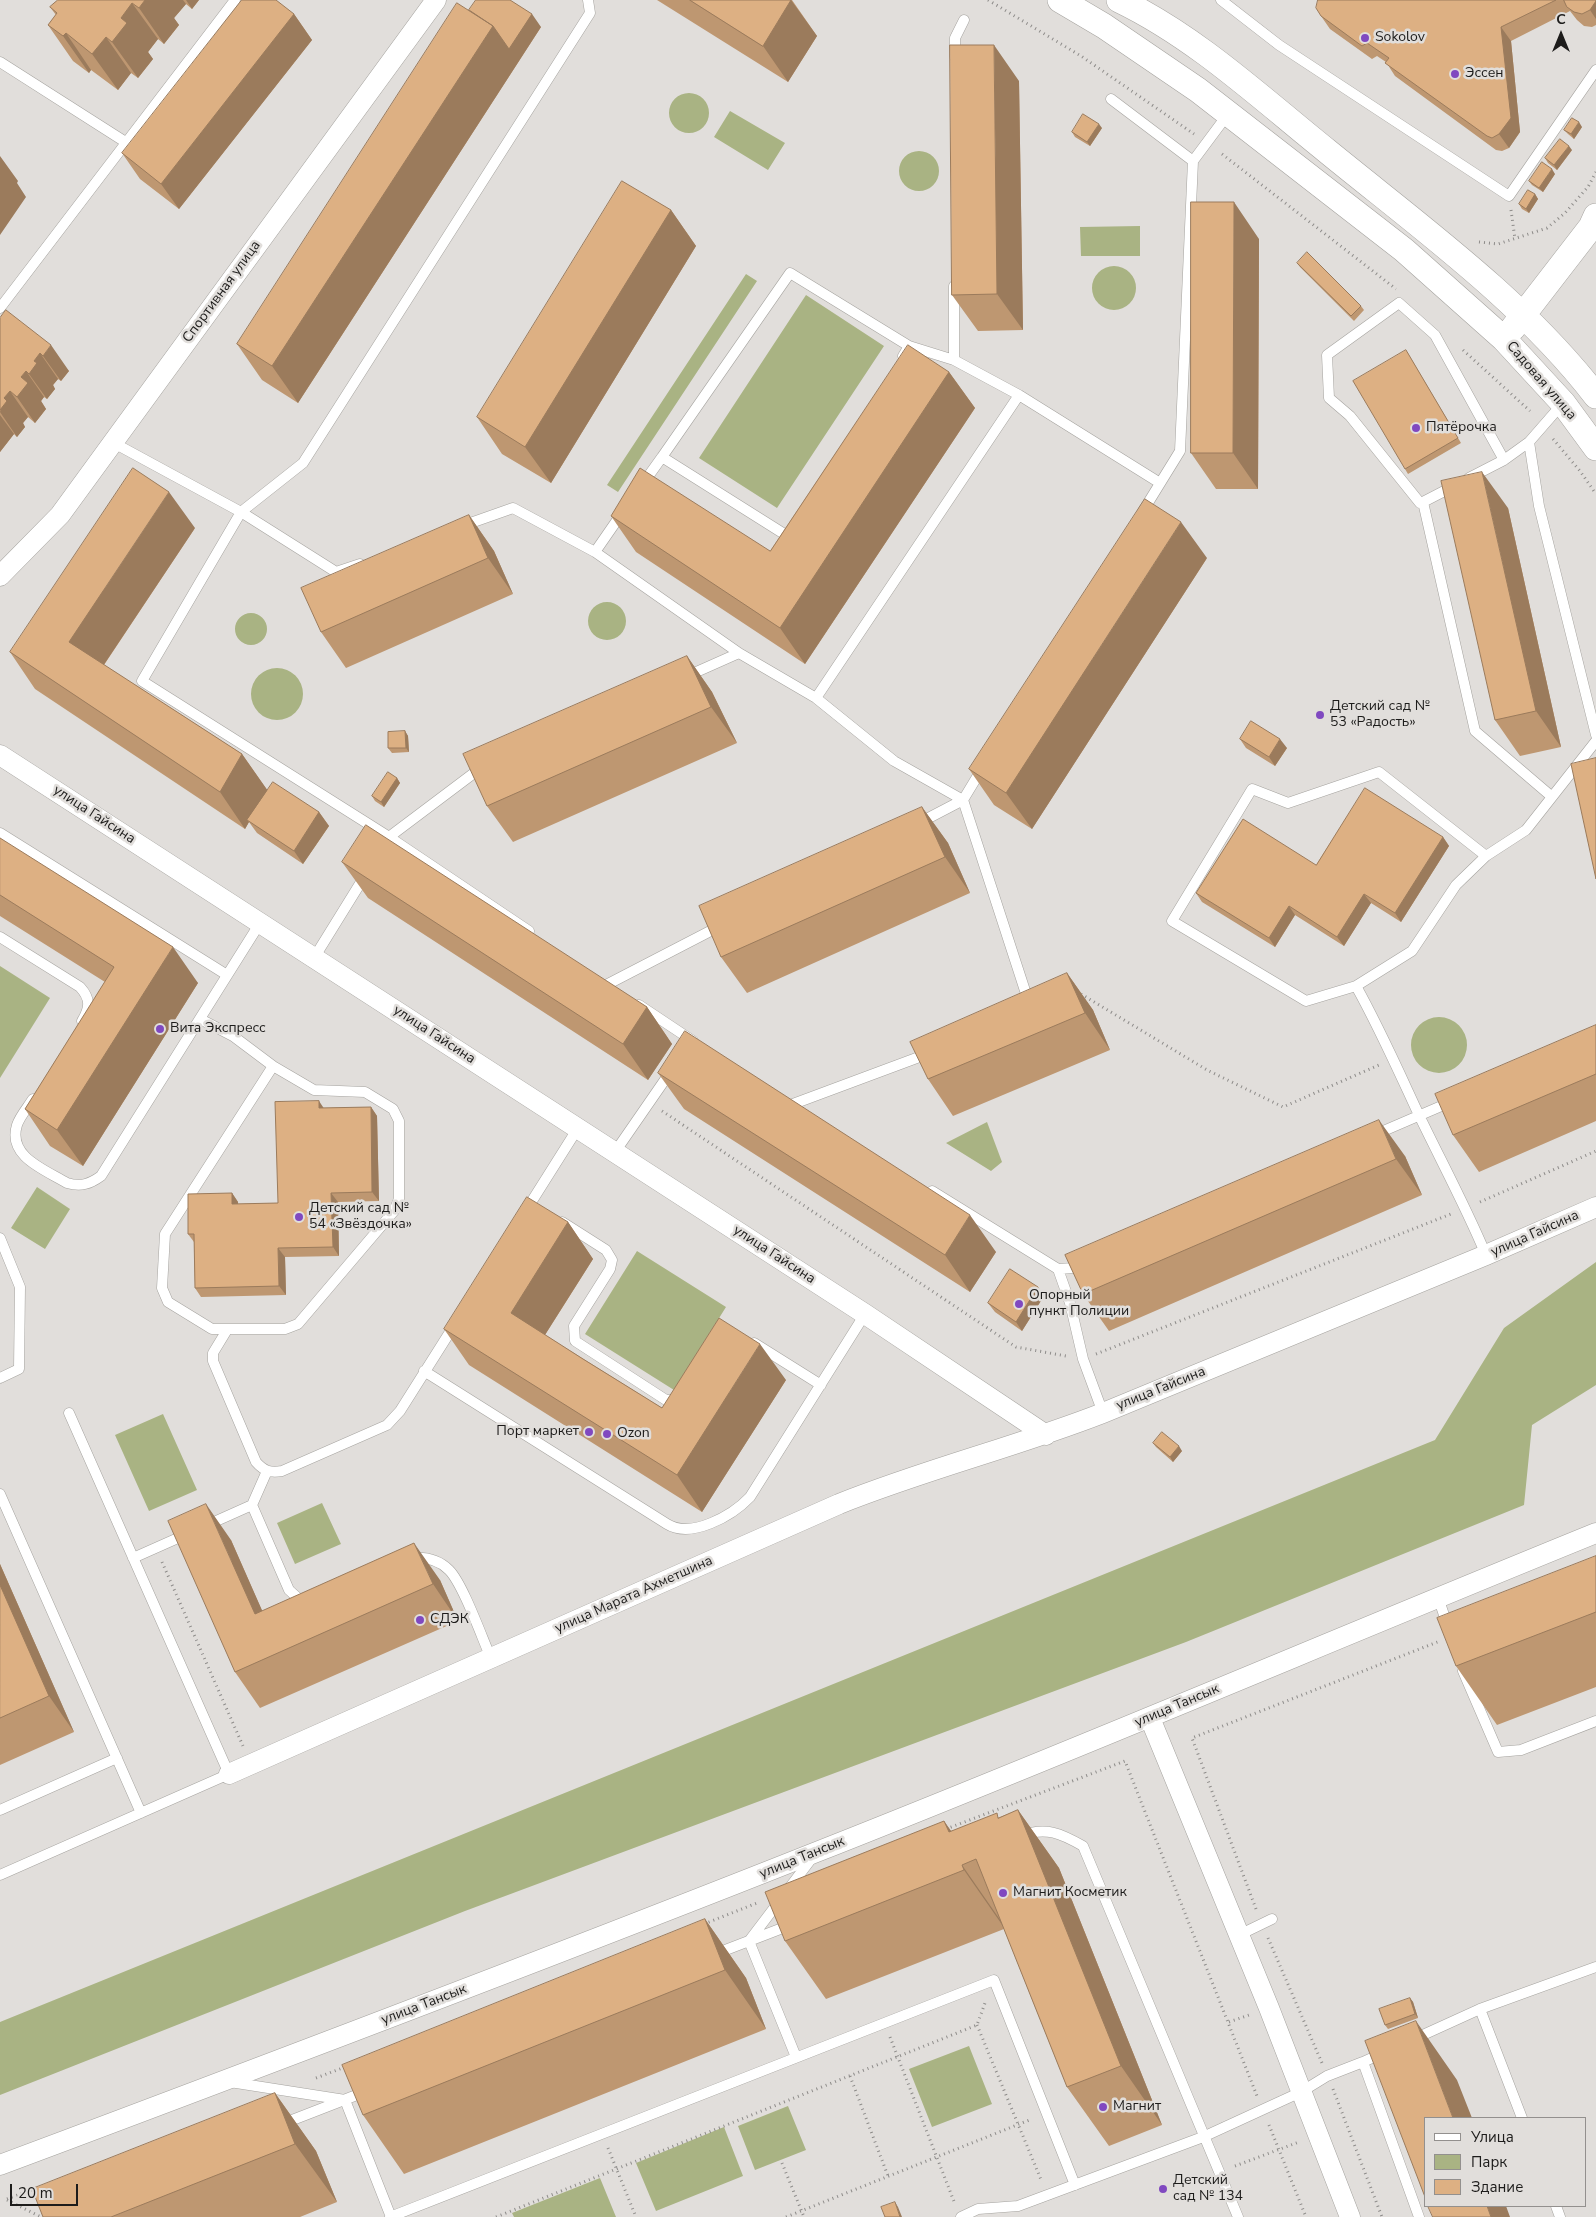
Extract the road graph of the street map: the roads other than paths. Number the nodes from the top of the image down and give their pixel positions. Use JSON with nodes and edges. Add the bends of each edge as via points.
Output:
{"nodes":[{"id":1,"x":235,"y":0,"type":"edge"},
{"id":2,"x":436,"y":0,"type":"edge"},
{"id":3,"x":588,"y":0,"type":"edge"},
{"id":4,"x":1060,"y":0,"type":"edge"},
{"id":5,"x":1119,"y":0,"type":"edge"},
{"id":6,"x":1221,"y":0,"type":"edge"},
{"id":7,"x":1146,"y":6,"type":"edge"},
{"id":8,"x":964,"y":20,"type":"dead end"},
{"id":9,"x":0,"y":62,"type":"edge"},
{"id":10,"x":955,"y":70,"type":"edge"},
{"id":11,"x":1596,"y":70,"type":"edge"},
{"id":12,"x":1111,"y":99,"type":"dead end"},
{"id":13,"x":1228,"y":114,"type":"junction"},
{"id":14,"x":127,"y":143,"type":"junction"},
{"id":15,"x":1193,"y":161,"type":"junction"},
{"id":16,"x":1596,"y":216,"type":"edge"},
{"id":17,"x":954,"y":270,"type":"edge"},
{"id":18,"x":0,"y":308,"type":"edge"},
{"id":19,"x":1524,"y":315,"type":"junction"},
{"id":20,"x":1504,"y":339,"type":"junction"},
{"id":21,"x":909,"y":346,"type":"junction"},
{"id":22,"x":954,"y":360,"type":"junction"},
{"id":23,"x":899,"y":362,"type":"edge"},
{"id":24,"x":1020,"y":395,"type":"junction"},
{"id":25,"x":1596,"y":396,"type":"edge"},
{"id":26,"x":1563,"y":404,"type":"junction"},
{"id":27,"x":112,"y":442,"type":"junction"},
{"id":28,"x":1529,"y":442,"type":"junction"},
{"id":29,"x":1596,"y":448,"type":"edge"},
{"id":30,"x":662,"y":457,"type":"junction"},
{"id":31,"x":1504,"y":460,"type":"junction"},
{"id":32,"x":1160,"y":483,"type":"junction"},
{"id":33,"x":1423,"y":502,"type":"junction"},
{"id":34,"x":241,"y":512,"type":"junction"},
{"id":35,"x":1139,"y":516,"type":"edge"},
{"id":36,"x":799,"y":520,"type":"edge"},
{"id":37,"x":448,"y":532,"type":"edge"},
{"id":38,"x":595,"y":552,"type":"junction"},
{"id":39,"x":373,"y":559,"type":"edge"},
{"id":40,"x":0,"y":576,"type":"edge"},
{"id":41,"x":739,"y":653,"type":"junction"},
{"id":42,"x":676,"y":681,"type":"edge"},
{"id":43,"x":816,"y":698,"type":"junction"},
{"id":44,"x":1596,"y":735,"type":"edge"},
{"id":45,"x":1596,"y":741,"type":"edge"},
{"id":46,"x":0,"y":755,"type":"edge"},
{"id":47,"x":989,"y":758,"type":"edge"},
{"id":48,"x":496,"y":761,"type":"edge"},
{"id":49,"x":1551,"y":796,"type":"junction"},
{"id":50,"x":963,"y":800,"type":"junction"},
{"id":51,"x":911,"y":827,"type":"edge"},
{"id":52,"x":0,"y":832,"type":"edge"},
{"id":53,"x":389,"y":837,"type":"junction"},
{"id":54,"x":1486,"y":856,"type":"junction"},
{"id":55,"x":730,"y":921,"type":"edge"},
{"id":56,"x":260,"y":923,"type":"junction"},
{"id":57,"x":535,"y":935,"type":"edge"},
{"id":58,"x":0,"y":937,"type":"edge"},
{"id":59,"x":314,"y":958,"type":"junction"},
{"id":60,"x":227,"y":975,"type":"junction"},
{"id":61,"x":608,"y":984,"type":"edge"},
{"id":62,"x":1356,"y":986,"type":"junction"},
{"id":63,"x":631,"y":1000,"type":"edge"},
{"id":64,"x":1033,"y":1015,"type":"edge"},
{"id":65,"x":200,"y":1019,"type":"junction"},
{"id":66,"x":77,"y":1028,"type":"edge"},
{"id":67,"x":693,"y":1045,"type":"edge"},
{"id":68,"x":941,"y":1049,"type":"edge"},
{"id":69,"x":676,"y":1064,"type":"edge"},
{"id":70,"x":273,"y":1066,"type":"junction"},
{"id":71,"x":37,"y":1092,"type":"edge"},
{"id":72,"x":1464,"y":1096,"type":"edge"},
{"id":73,"x":793,"y":1104,"type":"edge"},
{"id":74,"x":1419,"y":1116,"type":"junction"},
{"id":75,"x":578,"y":1128,"type":"junction"},
{"id":76,"x":1365,"y":1140,"type":"edge"},
{"id":77,"x":615,"y":1152,"type":"junction"},
{"id":78,"x":925,"y":1187,"type":"edge"},
{"id":79,"x":1596,"y":1207,"type":"edge"},
{"id":80,"x":556,"y":1218,"type":"edge"},
{"id":81,"x":520,"y":1220,"type":"edge"},
{"id":82,"x":0,"y":1238,"type":"edge"},
{"id":83,"x":1486,"y":1255,"type":"junction"},
{"id":84,"x":1092,"y":1260,"type":"edge"},
{"id":85,"x":1058,"y":1269,"type":"junction"},
{"id":86,"x":462,"y":1312,"type":"edge"},
{"id":87,"x":866,"y":1314,"type":"junction"},
{"id":88,"x":227,"y":1330,"type":"junction"},
{"id":89,"x":744,"y":1337,"type":"edge"},
{"id":90,"x":424,"y":1372,"type":"junction"},
{"id":91,"x":0,"y":1378,"type":"edge"},
{"id":92,"x":821,"y":1385,"type":"junction"},
{"id":93,"x":687,"y":1397,"type":"edge"},
{"id":94,"x":69,"y":1413,"type":"dead end"},
{"id":95,"x":1103,"y":1413,"type":"junction"},
{"id":96,"x":1046,"y":1435,"type":"junction"},
{"id":97,"x":267,"y":1471,"type":"junction"},
{"id":98,"x":0,"y":1494,"type":"edge"},
{"id":99,"x":252,"y":1505,"type":"junction"},
{"id":100,"x":1596,"y":1533,"type":"edge"},
{"id":101,"x":133,"y":1558,"type":"junction"},
{"id":102,"x":404,"y":1561,"type":"edge"},
{"id":103,"x":1438,"y":1597,"type":"junction"},
{"id":104,"x":318,"y":1599,"type":"edge"},
{"id":105,"x":1452,"y":1636,"type":"edge"},
{"id":106,"x":491,"y":1658,"type":"junction"},
{"id":107,"x":1464,"y":1665,"type":"edge"},
{"id":108,"x":1150,"y":1718,"type":"junction"},
{"id":109,"x":1596,"y":1721,"type":"edge"},
{"id":110,"x":117,"y":1758,"type":"junction"},
{"id":111,"x":229,"y":1774,"type":"junction"},
{"id":112,"x":0,"y":1810,"type":"edge"},
{"id":113,"x":141,"y":1813,"type":"junction"},
{"id":114,"x":1013,"y":1839,"type":"edge"},
{"id":115,"x":815,"y":1853,"type":"junction"},
{"id":116,"x":0,"y":1875,"type":"edge"},
{"id":117,"x":1272,"y":1919,"type":"dead end"},
{"id":118,"x":804,"y":1920,"type":"edge"},
{"id":119,"x":1239,"y":1935,"type":"junction"},
{"id":120,"x":749,"y":1941,"type":"junction"},
{"id":121,"x":703,"y":1959,"type":"edge"},
{"id":122,"x":1596,"y":1967,"type":"edge"},
{"id":123,"x":1480,"y":2009,"type":"junction"},
{"id":124,"x":1408,"y":2042,"type":"edge"},
{"id":125,"x":1390,"y":2050,"type":"edge"},
{"id":126,"x":796,"y":2056,"type":"junction"},
{"id":127,"x":1363,"y":2062,"type":"junction"},
{"id":128,"x":227,"y":2082,"type":"junction"},
{"id":129,"x":382,"y":2085,"type":"edge"},
{"id":130,"x":1301,"y":2092,"type":"junction"},
{"id":131,"x":345,"y":2100,"type":"junction"},
{"id":132,"x":1522,"y":2117,"type":"edge"},
{"id":133,"x":272,"y":2128,"type":"edge"},
{"id":134,"x":1204,"y":2137,"type":"junction"},
{"id":135,"x":0,"y":2164,"type":"edge"},
{"id":136,"x":1075,"y":2184,"type":"junction"},
{"id":137,"x":391,"y":2217,"type":"edge"},
{"id":138,"x":960,"y":2217,"type":"edge"},
{"id":139,"x":1238,"y":2217,"type":"edge"},
{"id":140,"x":1350,"y":2217,"type":"edge"},
{"id":141,"x":1419,"y":2217,"type":"edge"}],
"edges":[{"from":1,"to":14,"type":"lane"},
{"from":2,"to":27,"type":"street","name":"Спортивная улица"},
{"from":3,"to":34,"type":"lane","via":[[590,13],[303,463]]},
{"from":4,"to":13,"type":"street","name":"Садовая улица","via":[[1104,26]]},
{"from":5,"to":7,"type":"street"},
{"from":6,"to":11,"type":"lane","via":[[1279,45],[1509,196]]},
{"from":7,"to":19,"type":"street","via":[[1422,228]]},
{"from":8,"to":10,"type":"lane","via":[[955,38]]},
{"from":9,"to":14,"type":"lane"},
{"from":12,"to":15,"type":"lane"},
{"from":13,"to":15,"type":"lane"},
{"from":13,"to":20,"type":"street","name":"Садовая улица","via":[[1365,218]]},
{"from":14,"to":18,"type":"lane"},
{"from":15,"to":32,"type":"lane","via":[[1180,451]]},
{"from":16,"to":19,"type":"street"},
{"from":17,"to":22,"type":"lane"},
{"from":19,"to":20,"type":"street"},
{"from":19,"to":25,"type":"street"},
{"from":20,"to":26,"type":"street","name":"Садовая улица"},
{"from":21,"to":22,"type":"lane"},
{"from":21,"to":23,"type":"lane"},
{"from":21,"to":30,"type":"lane","via":[[790,272]]},
{"from":22,"to":24,"type":"lane"},
{"from":24,"to":32,"type":"lane"},
{"from":24,"to":43,"type":"lane"},
{"from":26,"to":28,"type":"lane"},
{"from":26,"to":29,"type":"street","name":"Садовая улица"},
{"from":27,"to":34,"type":"lane"},
{"from":27,"to":40,"type":"street","name":"Спортивная улица","via":[[54,522]]},
{"from":28,"to":31,"type":"lane"},
{"from":28,"to":44,"type":"lane","via":[[1539,506]]},
{"from":30,"to":36,"type":"lane","via":[[789,537]]},
{"from":30,"to":38,"type":"lane"},
{"from":31,"to":33,"type":"lane"},
{"from":31,"to":33,"type":"lane","via":[[1435,335],[1399,303],[1327,355],[1328,398],[1350,416],[1420,504]]},
{"from":32,"to":35,"type":"lane"},
{"from":33,"to":49,"type":"lane","via":[[1475,731]]},
{"from":34,"to":39,"type":"lane","via":[[336,572]]},
{"from":34,"to":53,"type":"lane","via":[[142,681]]},
{"from":37,"to":38,"type":"lane","via":[[513,508]]},
{"from":38,"to":41,"type":"lane"},
{"from":41,"to":42,"type":"lane"},
{"from":41,"to":43,"type":"lane"},
{"from":43,"to":50,"type":"lane","via":[[894,761]]},
{"from":45,"to":49,"type":"lane"},
{"from":46,"to":56,"type":"street","name":"улица Гайсина"},
{"from":47,"to":50,"type":"lane"},
{"from":48,"to":53,"type":"lane","via":[[478,769]]},
{"from":49,"to":54,"type":"lane","via":[[1526,830]]},
{"from":50,"to":51,"type":"lane"},
{"from":50,"to":64,"type":"lane"},
{"from":52,"to":60,"type":"lane"},
{"from":53,"to":57,"type":"lane"},
{"from":53,"to":59,"type":"lane"},
{"from":54,"to":62,"type":"lane","via":[[1456,885],[1412,951]]},
{"from":54,"to":62,"type":"lane","via":[[1379,772],[1288,803],[1252,789],[1172,921],[1306,1001]]},
{"from":55,"to":61,"type":"lane"},
{"from":56,"to":59,"type":"street","name":"улица Гайсина"},
{"from":56,"to":60,"type":"lane"},
{"from":58,"to":66,"type":"lane","via":[[86,994],[89,1006]]},
{"from":59,"to":75,"type":"street","name":"улица Гайсина"},
{"from":60,"to":65,"type":"lane"},
{"from":62,"to":74,"type":"lane","via":[[1382,1031]]},
{"from":63,"to":67,"type":"lane"},
{"from":65,"to":70,"type":"lane","via":[[233,1036]]},
{"from":65,"to":71,"type":"lane","via":[[100,1176],[92,1182],[76,1186],[67,1183],[20,1154],[15,1140],[17,1123]]},
{"from":68,"to":73,"type":"lane"},
{"from":69,"to":77,"type":"lane"},
{"from":70,"to":88,"type":"lane","via":[[163,1241],[162,1288],[165,1298],[206,1326]]},
{"from":70,"to":88,"type":"lane","via":[[314,1090],[368,1093],[393,1109],[399,1121],[399,1199],[394,1211],[298,1324],[285,1328]]},
{"from":72,"to":74,"type":"lane"},
{"from":74,"to":76,"type":"lane"},
{"from":74,"to":83,"type":"lane"},
{"from":75,"to":77,"type":"street","name":"улица Гайсина"},
{"from":75,"to":81,"type":"lane","via":[[535,1205]]},
{"from":77,"to":87,"type":"street","name":"улица Гайсина"},
{"from":78,"to":85,"type":"lane"},
{"from":79,"to":83,"type":"street","name":"улица Гайсина"},
{"from":80,"to":93,"type":"lane","via":[[606,1250],[612,1260],[610,1269],[574,1326],[575,1341],[666,1400],[677,1401]]},
{"from":82,"to":91,"type":"lane","via":[[20,1288],[19,1369]]},
{"from":83,"to":95,"type":"street","name":"улица Гайсина"},
{"from":84,"to":85,"type":"lane","via":[[1074,1268]]},
{"from":85,"to":95,"type":"lane","via":[[1083,1359]]},
{"from":86,"to":90,"type":"lane"},
{"from":87,"to":92,"type":"lane"},
{"from":87,"to":96,"type":"street","name":"улица Гайсина"},
{"from":88,"to":97,"type":"lane","via":[[213,1353],[213,1361],[256,1462]]},
{"from":89,"to":92,"type":"lane"},
{"from":90,"to":92,"type":"lane","via":[[667,1524],[685,1530],[728,1514],[750,1497]]},
{"from":90,"to":97,"type":"lane","via":[[396,1416],[381,1429],[282,1472]]},
{"from":94,"to":101,"type":"lane"},
{"from":95,"to":96,"type":"street","name":"улица Гайсина"},
{"from":96,"to":106,"type":"street","name":"улица Марата Ахметшина","via":[[954,1462],[861,1495]]},
{"from":97,"to":99,"type":"lane"},
{"from":98,"to":110,"type":"lane"},
{"from":99,"to":101,"type":"lane"},
{"from":99,"to":104,"type":"lane","via":[[289,1590],[299,1599]]},
{"from":100,"to":103,"type":"street","name":"улица Тансык"},
{"from":101,"to":111,"type":"lane"},
{"from":102,"to":106,"type":"lane","via":[[424,1558],[448,1569],[455,1577]]},
{"from":103,"to":105,"type":"lane"},
{"from":103,"to":108,"type":"street","name":"улица Тансык"},
{"from":106,"to":111,"type":"street","name":"улица Марата Ахметшина"},
{"from":107,"to":109,"type":"lane","via":[[1498,1752],[1521,1750]]},
{"from":108,"to":115,"type":"street","name":"улица Тансык"},
{"from":108,"to":119,"type":"street"},
{"from":110,"to":112,"type":"lane"},
{"from":110,"to":113,"type":"lane"},
{"from":111,"to":113,"type":"lane"},
{"from":113,"to":116,"type":"lane"},
{"from":114,"to":134,"type":"lane","via":[[1031,1832],[1059,1832],[1084,1846]]},
{"from":115,"to":120,"type":"lane"},
{"from":115,"to":128,"type":"street","name":"улица Тансык"},
{"from":117,"to":119,"type":"lane"},
{"from":118,"to":120,"type":"lane"},
{"from":119,"to":130,"type":"street"},
{"from":120,"to":121,"type":"lane"},
{"from":120,"to":126,"type":"lane"},
{"from":122,"to":123,"type":"lane"},
{"from":123,"to":124,"type":"lane"},
{"from":123,"to":132,"type":"lane"},
{"from":125,"to":127,"type":"lane"},
{"from":126,"to":136,"type":"lane","via":[[994,1980]]},
{"from":126,"to":137,"type":"lane"},
{"from":127,"to":130,"type":"lane","via":[[1328,2076]]},
{"from":127,"to":141,"type":"lane"},
{"from":128,"to":131,"type":"lane"},
{"from":128,"to":135,"type":"street","name":"улица Тансык"},
{"from":129,"to":131,"type":"lane"},
{"from":130,"to":134,"type":"lane"},
{"from":130,"to":140,"type":"street"},
{"from":131,"to":133,"type":"lane"},
{"from":131,"to":137,"type":"lane"},
{"from":134,"to":136,"type":"lane"},
{"from":134,"to":139,"type":"lane"},
{"from":136,"to":138,"type":"lane","via":[[1018,2206],[978,2209]]}]}
